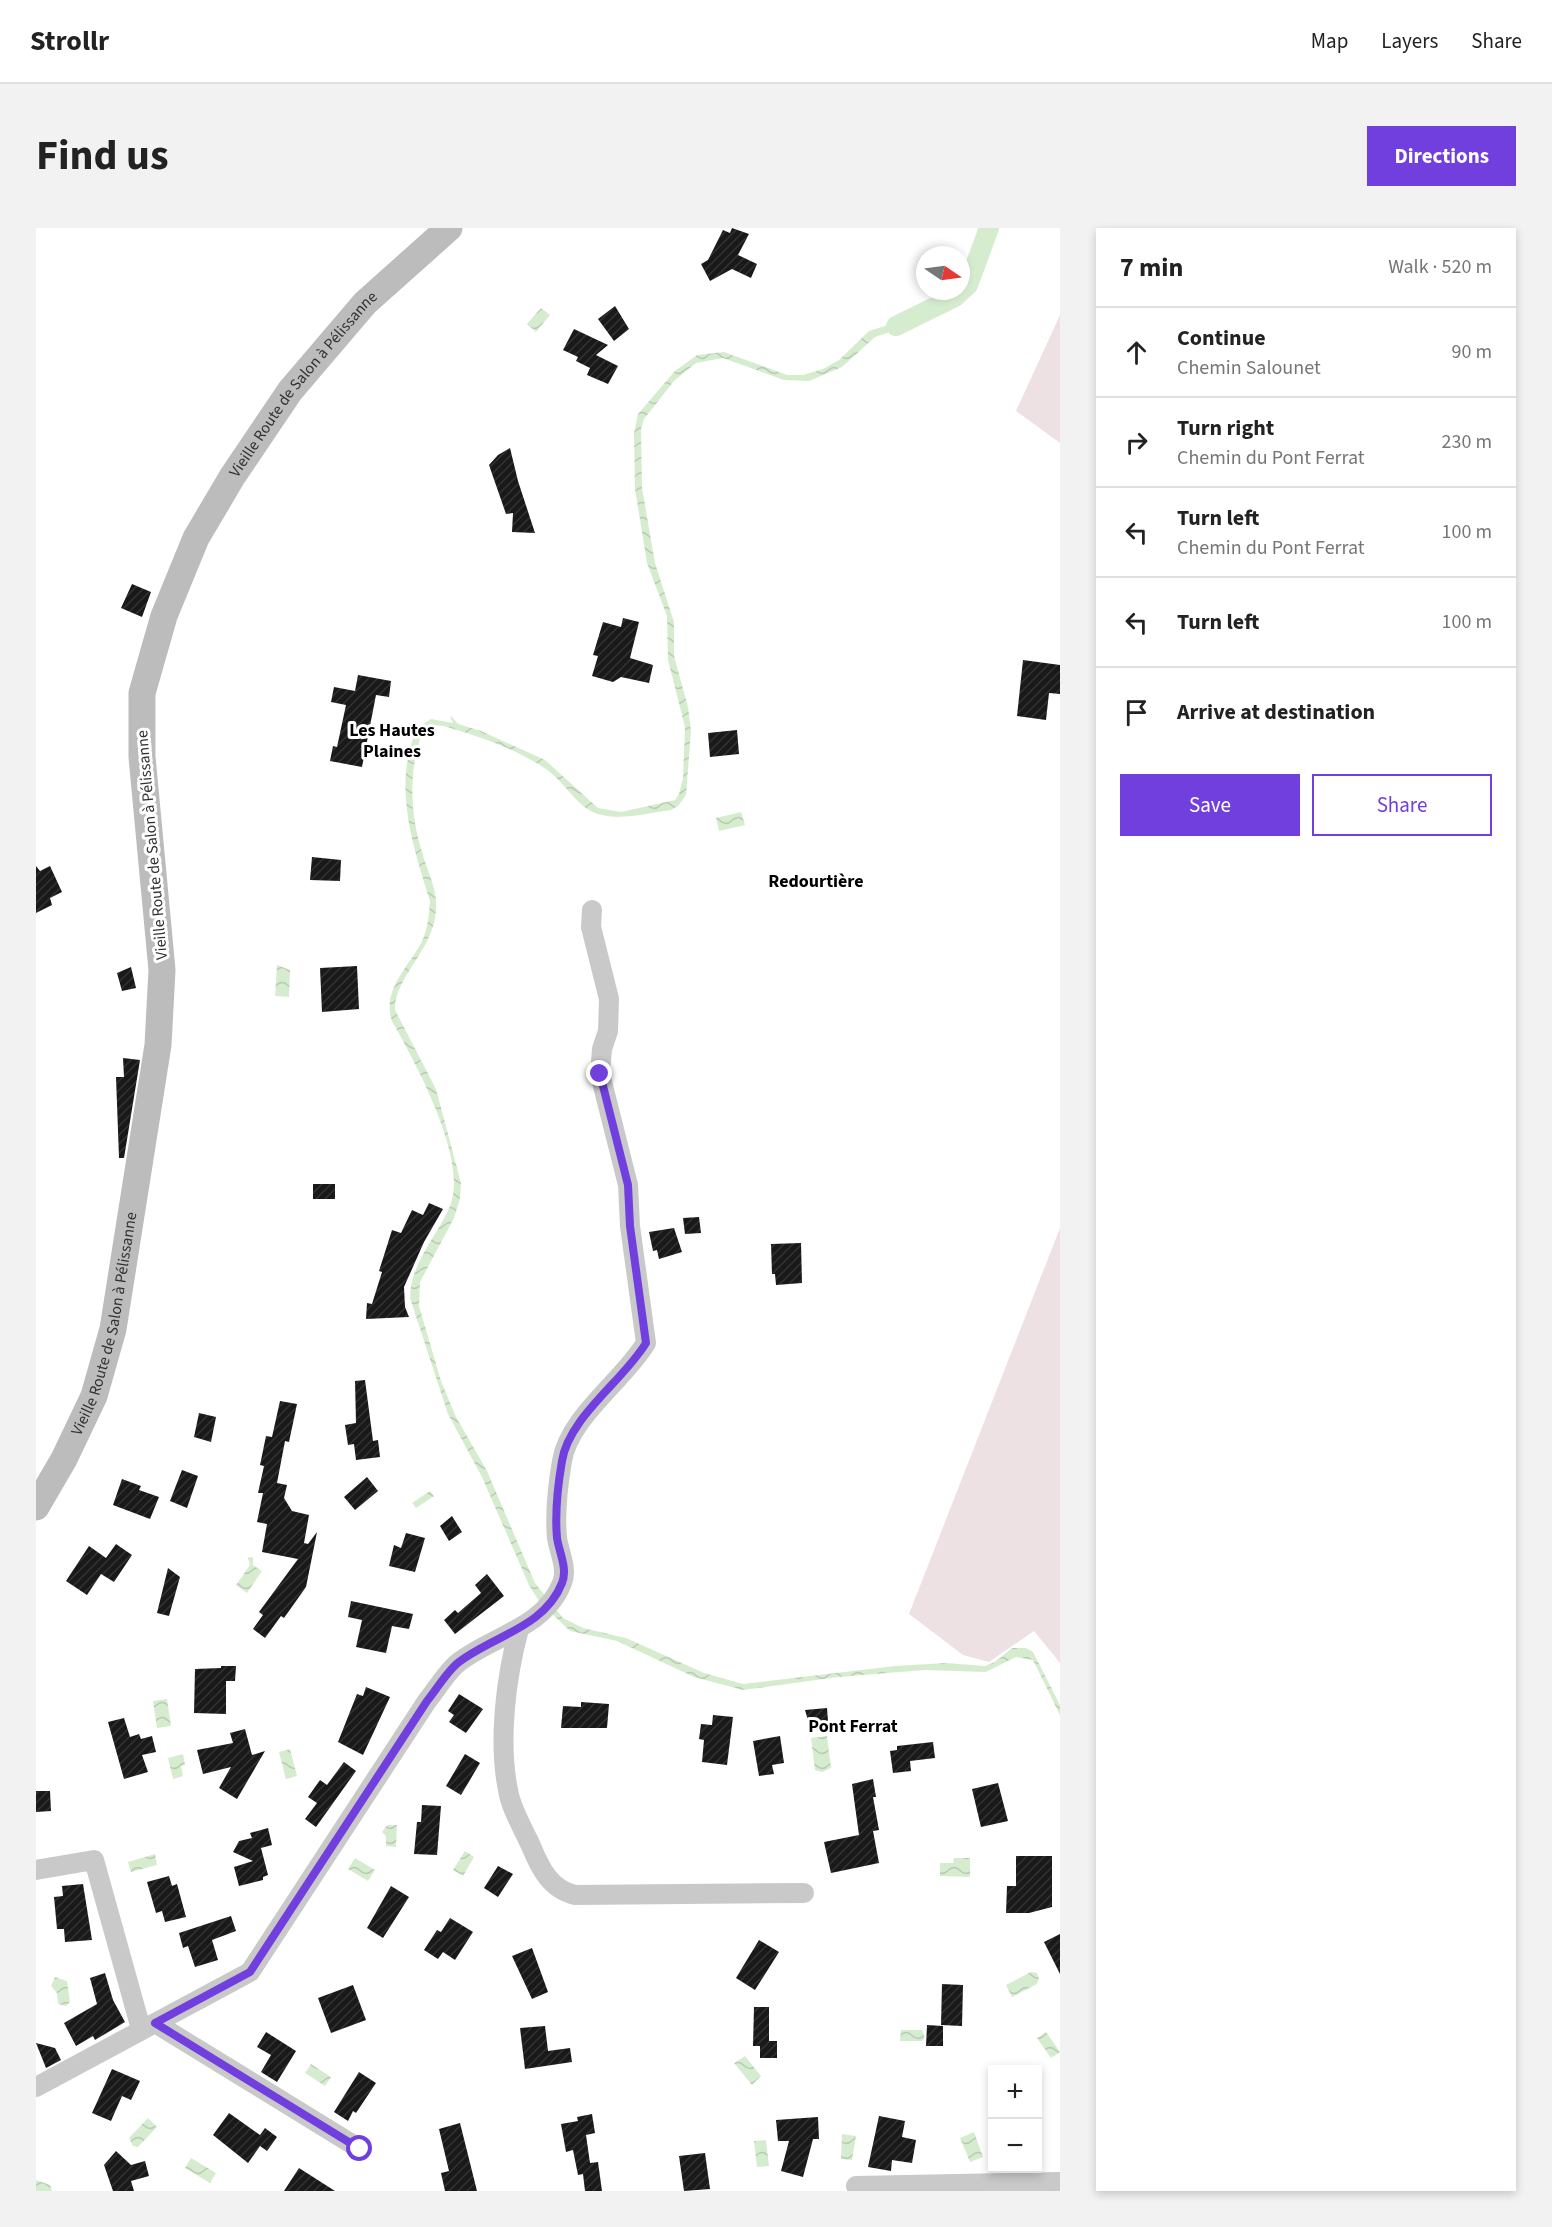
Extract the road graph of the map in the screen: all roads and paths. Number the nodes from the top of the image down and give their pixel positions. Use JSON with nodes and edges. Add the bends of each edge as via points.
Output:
{"nodes":[{"id":1,"x":449,"y":228,"type":"edge"},
{"id":2,"x":592,"y":910,"type":"dead end"},
{"id":3,"x":36,"y":1507,"type":"edge"},
{"id":4,"x":519,"y":1629,"type":"junction"},
{"id":5,"x":36,"y":1870,"type":"edge"},
{"id":6,"x":804,"y":1893,"type":"dead end"},
{"id":7,"x":148,"y":2026,"type":"junction"},
{"id":8,"x":36,"y":2087,"type":"edge"},
{"id":9,"x":360,"y":2149,"type":"dead end"},
{"id":10,"x":1060,"y":2182,"type":"edge"},
{"id":11,"x":856,"y":2186,"type":"dead end"}],
"edges":[{"from":1,"to":3,"type":"street","name":"Vieille Route de Salon à Pélissanne","via":[[365,303],[290,391],[196,538],[164,616],[142,693],[142,756],[162,970],[158,1045],[113,1329],[94,1396]]},
{"from":2,"to":4,"type":"street","via":[[591,927],[609,999],[600,1074],[628,1185],[646,1343],[637,1359],[572,1432],[562,1459],[559,1499],[557,1538],[563,1582],[548,1603]]},
{"from":4,"to":6,"type":"street","via":[[509,1666],[504,1732],[508,1791],[540,1869],[554,1884],[575,1895]]},
{"from":4,"to":7,"type":"street","via":[[458,1663],[427,1701],[250,1972]]},
{"from":5,"to":7,"type":"street","via":[[94,1860]]},
{"from":7,"to":8,"type":"street"},
{"from":7,"to":9,"type":"street"},
{"from":10,"to":11,"type":"street"}]}
